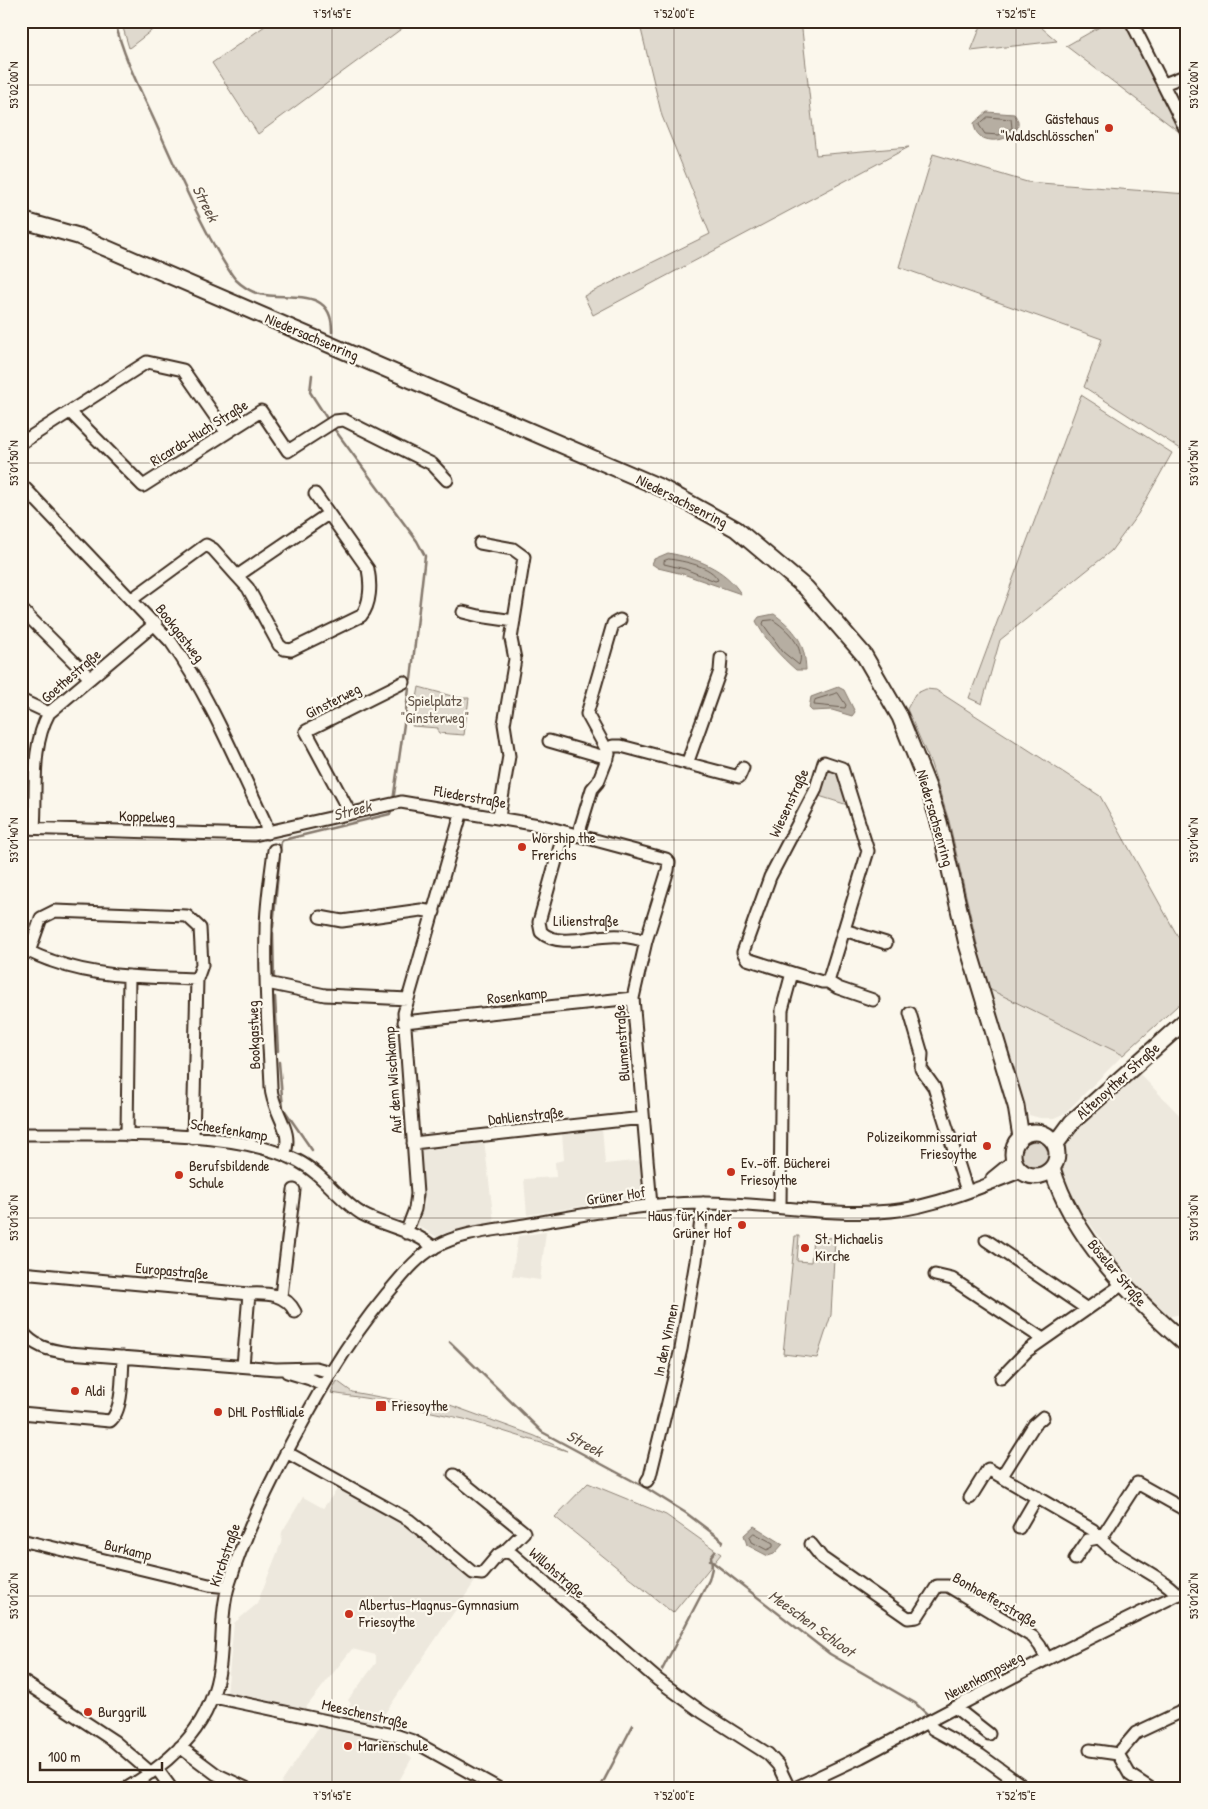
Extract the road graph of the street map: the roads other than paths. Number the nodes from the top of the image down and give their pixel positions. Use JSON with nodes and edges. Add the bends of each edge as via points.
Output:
{"nodes":[{"id":1,"x":1131,"y":21,"type":"edge"},
{"id":2,"x":1187,"y":75,"type":"edge"},
{"id":3,"x":1164,"y":84,"type":"junction"},
{"id":4,"x":1187,"y":132,"type":"edge"},
{"id":5,"x":21,"y":220,"type":"edge"},
{"id":6,"x":71,"y":413,"type":"junction"},
{"id":7,"x":226,"y":432,"type":"junction"},
{"id":8,"x":21,"y":443,"type":"edge"},
{"id":9,"x":447,"y":480,"type":"dead end"},
{"id":10,"x":21,"y":484,"type":"edge"},
{"id":11,"x":315,"y":494,"type":"dead end"},
{"id":12,"x":328,"y":514,"type":"junction"},
{"id":13,"x":480,"y":543,"type":"dead end"},
{"id":14,"x":237,"y":576,"type":"junction"},
{"id":15,"x":132,"y":598,"type":"junction"},
{"id":16,"x":21,"y":609,"type":"edge"},
{"id":17,"x":463,"y":612,"type":"dead end"},
{"id":18,"x":620,"y":620,"type":"dead end"},
{"id":19,"x":514,"y":621,"type":"junction"},
{"id":20,"x":156,"y":623,"type":"junction"},
{"id":21,"x":721,"y":658,"type":"dead end"},
{"id":22,"x":90,"y":678,"type":"junction"},
{"id":23,"x":404,"y":682,"type":"dead end"},
{"id":24,"x":21,"y":700,"type":"edge"},
{"id":25,"x":49,"y":713,"type":"junction"},
{"id":26,"x":549,"y":741,"type":"dead end"},
{"id":27,"x":607,"y":754,"type":"junction"},
{"id":28,"x":687,"y":764,"type":"junction"},
{"id":29,"x":743,"y":768,"type":"dead end"},
{"id":30,"x":462,"y":811,"type":"junction"},
{"id":31,"x":350,"y":813,"type":"junction"},
{"id":32,"x":499,"y":817,"type":"junction"},
{"id":33,"x":21,"y":828,"type":"edge"},
{"id":34,"x":34,"y":828,"type":"junction"},
{"id":35,"x":270,"y":832,"type":"junction"},
{"id":36,"x":564,"y":832,"type":"junction"},
{"id":37,"x":578,"y":835,"type":"junction"},
{"id":38,"x":274,"y":850,"type":"dead end"},
{"id":39,"x":662,"y":858,"type":"joint"},
{"id":40,"x":434,"y":912,"type":"junction"},
{"id":41,"x":320,"y":917,"type":"dead end"},
{"id":42,"x":844,"y":930,"type":"junction"},
{"id":43,"x":646,"y":941,"type":"junction"},
{"id":44,"x":886,"y":943,"type":"dead end"},
{"id":45,"x":25,"y":949,"type":"edge"},
{"id":46,"x":792,"y":973,"type":"junction"},
{"id":47,"x":129,"y":976,"type":"junction"},
{"id":48,"x":197,"y":979,"type":"junction"},
{"id":49,"x":828,"y":982,"type":"junction"},
{"id":50,"x":267,"y":983,"type":"junction"},
{"id":51,"x":633,"y":998,"type":"junction"},
{"id":52,"x":408,"y":999,"type":"junction"},
{"id":53,"x":873,"y":1000,"type":"dead end"},
{"id":54,"x":910,"y":1014,"type":"dead end"},
{"id":55,"x":1187,"y":1019,"type":"edge"},
{"id":56,"x":404,"y":1022,"type":"junction"},
{"id":57,"x":643,"y":1118,"type":"junction"},
{"id":58,"x":21,"y":1134,"type":"edge"},
{"id":59,"x":127,"y":1135,"type":"junction"},
{"id":60,"x":1039,"y":1137,"type":"junction"},
{"id":61,"x":193,"y":1138,"type":"junction"},
{"id":62,"x":413,"y":1143,"type":"junction"},
{"id":63,"x":284,"y":1156,"type":"junction"},
{"id":64,"x":1018,"y":1166,"type":"junction"},
{"id":65,"x":1046,"y":1171,"type":"junction"},
{"id":66,"x":294,"y":1190,"type":"dead end"},
{"id":67,"x":967,"y":1191,"type":"junction"},
{"id":68,"x":703,"y":1203,"type":"junction"},
{"id":69,"x":651,"y":1205,"type":"junction"},
{"id":70,"x":780,"y":1207,"type":"junction"},
{"id":71,"x":406,"y":1233,"type":"junction"},
{"id":72,"x":986,"y":1240,"type":"dead end"},
{"id":73,"x":434,"y":1248,"type":"junction"},
{"id":74,"x":423,"y":1255,"type":"junction"},
{"id":75,"x":21,"y":1274,"type":"edge"},
{"id":76,"x":935,"y":1275,"type":"dead end"},
{"id":77,"x":1123,"y":1284,"type":"junction"},
{"id":78,"x":249,"y":1294,"type":"junction"},
{"id":79,"x":281,"y":1296,"type":"junction"},
{"id":80,"x":1087,"y":1309,"type":"junction"},
{"id":81,"x":295,"y":1312,"type":"dead end"},
{"id":82,"x":21,"y":1330,"type":"edge"},
{"id":83,"x":1043,"y":1339,"type":"junction"},
{"id":84,"x":1187,"y":1345,"type":"edge"},
{"id":85,"x":123,"y":1357,"type":"junction"},
{"id":86,"x":244,"y":1366,"type":"junction"},
{"id":87,"x":276,"y":1369,"type":"junction"},
{"id":88,"x":330,"y":1372,"type":"junction"},
{"id":89,"x":1001,"y":1378,"type":"dead end"},
{"id":90,"x":322,"y":1385,"type":"junction"},
{"id":91,"x":21,"y":1413,"type":"edge"},
{"id":92,"x":1043,"y":1417,"type":"dead end"},
{"id":93,"x":286,"y":1452,"type":"junction"},
{"id":94,"x":454,"y":1475,"type":"dead end"},
{"id":95,"x":1002,"y":1476,"type":"junction"},
{"id":96,"x":647,"y":1481,"type":"dead end"},
{"id":97,"x":1037,"y":1497,"type":"junction"},
{"id":98,"x":970,"y":1498,"type":"dead end"},
{"id":99,"x":1187,"y":1511,"type":"edge"},
{"id":100,"x":1019,"y":1528,"type":"dead end"},
{"id":101,"x":1098,"y":1538,"type":"junction"},
{"id":102,"x":21,"y":1540,"type":"edge"},
{"id":103,"x":811,"y":1544,"type":"dead end"},
{"id":104,"x":505,"y":1551,"type":"junction"},
{"id":105,"x":1075,"y":1558,"type":"dead end"},
{"id":106,"x":228,"y":1587,"type":"junction"},
{"id":107,"x":1182,"y":1593,"type":"edge"},
{"id":108,"x":1047,"y":1659,"type":"junction"},
{"id":109,"x":21,"y":1680,"type":"edge"},
{"id":110,"x":214,"y":1697,"type":"junction"},
{"id":111,"x":956,"y":1708,"type":"junction"},
{"id":112,"x":1187,"y":1709,"type":"edge"},
{"id":113,"x":928,"y":1722,"type":"junction"},
{"id":114,"x":989,"y":1734,"type":"dead end"},
{"id":115,"x":180,"y":1746,"type":"junction"},
{"id":116,"x":1090,"y":1750,"type":"dead end"},
{"id":117,"x":1118,"y":1754,"type":"junction"},
{"id":118,"x":154,"y":1771,"type":"junction"},
{"id":119,"x":127,"y":1788,"type":"edge"},
{"id":120,"x":172,"y":1788,"type":"edge"},
{"id":121,"x":246,"y":1788,"type":"edge"},
{"id":122,"x":498,"y":1788,"type":"edge"},
{"id":123,"x":789,"y":1788,"type":"edge"},
{"id":124,"x":794,"y":1788,"type":"edge"},
{"id":125,"x":1022,"y":1788,"type":"edge"},
{"id":126,"x":1150,"y":1788,"type":"edge"}],
"edges":[{"from":1,"to":3,"type":"street"},
{"from":2,"to":3,"type":"street"},
{"from":3,"to":4,"type":"street"},
{"from":5,"to":60,"type":"main road","name":"Niedersachsenring","via":[[87,240],[664,489],[736,529],[788,571],[864,655],[916,752],[939,822],[967,944],[1016,1106]]},
{"from":6,"to":7,"type":"street","name":"Ricarda-Huch Straße","via":[[143,486]]},
{"from":6,"to":7,"type":"street","via":[[147,362],[184,370]]},
{"from":6,"to":8,"type":"street"},
{"from":7,"to":9,"type":"street","name":"Ricarda-Huch Straße","via":[[261,411],[288,451],[335,421],[344,420],[432,464]]},
{"from":10,"to":15,"type":"street","name":"Bookgastweg"},
{"from":11,"to":12,"type":"street"},
{"from":12,"to":14,"type":"street"},
{"from":12,"to":14,"type":"street","via":[[368,569],[368,600],[361,616],[291,650],[284,649],[248,588]]},
{"from":13,"to":19,"type":"street","via":[[513,549],[524,557]]},
{"from":14,"to":15,"type":"street","via":[[213,549],[206,546]]},
{"from":15,"to":20,"type":"street","name":"Bookgastweg"},
{"from":16,"to":22,"type":"street"},
{"from":17,"to":19,"type":"street"},
{"from":18,"to":27,"type":"street","via":[[613,624],[588,714]]},
{"from":19,"to":32,"type":"street","via":[[511,639],[515,659],[504,724],[509,756]]},
{"from":20,"to":22,"type":"street","name":"Goethestraße"},
{"from":20,"to":35,"type":"street","name":"Bookgastweg","via":[[193,674]]},
{"from":21,"to":28,"type":"street","via":[[720,671]]},
{"from":22,"to":25,"type":"street","name":"Goethestraße"},
{"from":23,"to":31,"type":"street","name":"Ginsterweg","via":[[306,731]]},
{"from":24,"to":25,"type":"street"},
{"from":25,"to":34,"type":"street","name":"Goethestraße","via":[[37,744]]},
{"from":26,"to":27,"type":"street"},
{"from":27,"to":28,"type":"street","via":[[613,746],[621,746]]},
{"from":27,"to":37,"type":"street"},
{"from":28,"to":29,"type":"street","via":[[739,778]]},
{"from":30,"to":31,"type":"street","name":"Fliederstraße","via":[[409,802]]},
{"from":30,"to":32,"type":"street","name":"Fliederstraße"},
{"from":30,"to":40,"type":"street","name":"Auf dem Wischkamp"},
{"from":31,"to":35,"type":"street","name":"Fliederstraße"},
{"from":32,"to":36,"type":"street","name":"Fliederstraße"},
{"from":33,"to":34,"type":"street","name":"Koppelweg"},
{"from":34,"to":35,"type":"street","name":"Koppelweg","via":[[226,834]]},
{"from":36,"to":37,"type":"street","name":"Fliederstraße"},
{"from":36,"to":43,"type":"street","name":"Lilienstraße","via":[[539,922],[541,932],[550,938],[561,939],[628,936]]},
{"from":37,"to":39,"type":"street","name":"Fliederstraße"},
{"from":38,"to":50,"type":"street","name":"Bookgastweg","via":[[266,929]]},
{"from":39,"to":43,"type":"street","name":"Blumenstraße","via":[[669,862],[668,870]]},
{"from":40,"to":41,"type":"street","via":[[421,910],[342,921]]},
{"from":40,"to":52,"type":"street","name":"Auf dem Wischkamp"},
{"from":42,"to":44,"type":"street"},
{"from":42,"to":46,"type":"street","name":"Wiesenstraße","via":[[868,851],[842,768],[824,762],[815,791],[770,876],[743,952],[747,960]]},
{"from":42,"to":49,"type":"street","name":"Wiesenstraße"},
{"from":43,"to":51,"type":"street","name":"Blumenstraße"},
{"from":45,"to":47,"type":"street","via":[[73,968]]},
{"from":45,"to":48,"type":"street","via":[[41,918],[55,911],[187,916],[200,928],[202,965]]},
{"from":46,"to":49,"type":"street","name":"Wiesenstraße"},
{"from":46,"to":70,"type":"street","via":[[782,1010]]},
{"from":47,"to":48,"type":"street"},
{"from":47,"to":59,"type":"street"},
{"from":48,"to":61,"type":"street"},
{"from":49,"to":53,"type":"street","name":"Wiesenstraße"},
{"from":50,"to":52,"type":"street","via":[[325,995]]},
{"from":50,"to":63,"type":"street","name":"Bookgastweg","via":[[271,1092],[289,1140]]},
{"from":51,"to":56,"type":"street","name":"Rosenkamp"},
{"from":51,"to":57,"type":"street","name":"Blumenstraße"},
{"from":52,"to":56,"type":"street","name":"Auf dem Wischkamp"},
{"from":54,"to":67,"type":"street","via":[[922,1054],[921,1070],[934,1087]]},
{"from":55,"to":60,"type":"main road","name":"Altenoyther Straße","via":[[1072,1122]]},
{"from":56,"to":62,"type":"street","name":"Auf dem Wischkamp"},
{"from":57,"to":62,"type":"street","name":"Dahlienstraße"},
{"from":57,"to":69,"type":"street","name":"Blumenstraße"},
{"from":58,"to":59,"type":"street","name":"Scheefenkamp"},
{"from":59,"to":61,"type":"street","name":"Scheefenkamp"},
{"from":60,"to":64,"type":"main road","via":[[1014,1147]]},
{"from":60,"to":65,"type":"main road","via":[[1056,1157]]},
{"from":61,"to":63,"type":"street","name":"Scheefenkamp","via":[[247,1146]]},
{"from":62,"to":71,"type":"street","name":"Auf dem Wischkamp","via":[[417,1194]]},
{"from":63,"to":71,"type":"street","name":"Scheefenkamp","via":[[299,1161],[318,1175],[354,1209]]},
{"from":64,"to":65,"type":"main road","via":[[1033,1176]]},
{"from":64,"to":67,"type":"street","name":"Grüner Hof"},
{"from":65,"to":77,"type":"main road","name":"Böseler Straße","via":[[1090,1242]]},
{"from":66,"to":79,"type":"street"},
{"from":67,"to":70,"type":"street","name":"Grüner Hof","via":[[921,1206],[892,1211]]},
{"from":68,"to":69,"type":"street","name":"Grüner Hof"},
{"from":68,"to":70,"type":"street","name":"Grüner Hof"},
{"from":68,"to":96,"type":"street","name":"In den Vinnen","via":[[681,1349]]},
{"from":69,"to":73,"type":"street","name":"Grüner Hof","via":[[466,1236]]},
{"from":71,"to":73,"type":"street","name":"Scheefenkamp"},
{"from":71,"to":74,"type":"street"},
{"from":72,"to":80,"type":"street"},
{"from":73,"to":74,"type":"street","name":"Grüner Hof"},
{"from":74,"to":88,"type":"street","name":"Grüner Hof","via":[[363,1323]]},
{"from":75,"to":78,"type":"street","name":"Europastraße"},
{"from":76,"to":83,"type":"street","via":[[952,1278]]},
{"from":77,"to":80,"type":"street"},
{"from":77,"to":84,"type":"main road","name":"Böseler Straße"},
{"from":78,"to":79,"type":"street","name":"Europastraße"},
{"from":78,"to":86,"type":"street"},
{"from":79,"to":81,"type":"street","via":[[288,1300]]},
{"from":80,"to":83,"type":"street"},
{"from":82,"to":85,"type":"street","via":[[32,1342],[54,1351]]},
{"from":83,"to":89,"type":"street"},
{"from":85,"to":86,"type":"street"},
{"from":85,"to":91,"type":"street","via":[[118,1408],[110,1421]]},
{"from":86,"to":87,"type":"street"},
{"from":87,"to":88,"type":"street","via":[[316,1368]]},
{"from":87,"to":90,"type":"street"},
{"from":88,"to":90,"type":"street","name":"Kirchstraße"},
{"from":90,"to":93,"type":"street","name":"Kirchstraße"},
{"from":92,"to":95,"type":"street","via":[[1034,1425]]},
{"from":93,"to":104,"type":"street","name":"Willohstraße","via":[[409,1520],[473,1573],[482,1574]]},
{"from":93,"to":106,"type":"street","name":"Kirchstraße","via":[[252,1524]]},
{"from":94,"to":104,"type":"street","via":[[524,1532]]},
{"from":95,"to":97,"type":"street"},
{"from":95,"to":98,"type":"street","via":[[988,1469]]},
{"from":97,"to":100,"type":"street"},
{"from":97,"to":101,"type":"street","via":[[1093,1530]]},
{"from":99,"to":101,"type":"street","via":[[1137,1483],[1104,1534]]},
{"from":101,"to":105,"type":"street","via":[[1088,1540]]},
{"from":101,"to":107,"type":"street","via":[[1105,1546]]},
{"from":102,"to":106,"type":"street","name":"Burkamp"},
{"from":103,"to":108,"type":"street","name":"Bonhoefferstraße","via":[[822,1558],[908,1618],[917,1617],[937,1586],[948,1586],[1033,1637]]},
{"from":104,"to":123,"type":"street","name":"Willohstraße","via":[[658,1680],[768,1754],[778,1765]]},
{"from":106,"to":110,"type":"street","name":"Kirchstraße"},
{"from":107,"to":108,"type":"street","name":"Neuenkampsweg"},
{"from":108,"to":111,"type":"street","name":"Neuenkampsweg"},
{"from":109,"to":118,"type":"street"},
{"from":110,"to":115,"type":"street","name":"Kirchstraße","via":[[204,1717]]},
{"from":110,"to":122,"type":"street","name":"Meeschenstraße","via":[[414,1741]]},
{"from":111,"to":113,"type":"street","name":"Neuenkampsweg"},
{"from":111,"to":114,"type":"street"},
{"from":112,"to":117,"type":"street","via":[[1136,1733]]},
{"from":113,"to":124,"type":"street","name":"Neuenkampsweg"},
{"from":113,"to":125,"type":"street","via":[[933,1729],[994,1764]]},
{"from":115,"to":118,"type":"street","name":"Kirchstraße"},
{"from":115,"to":121,"type":"street","via":[[216,1774]]},
{"from":116,"to":117,"type":"street"},
{"from":117,"to":126,"type":"street","via":[[1130,1775]]},
{"from":118,"to":119,"type":"street","name":"Kirchstraße"},
{"from":118,"to":120,"type":"street"}]}
